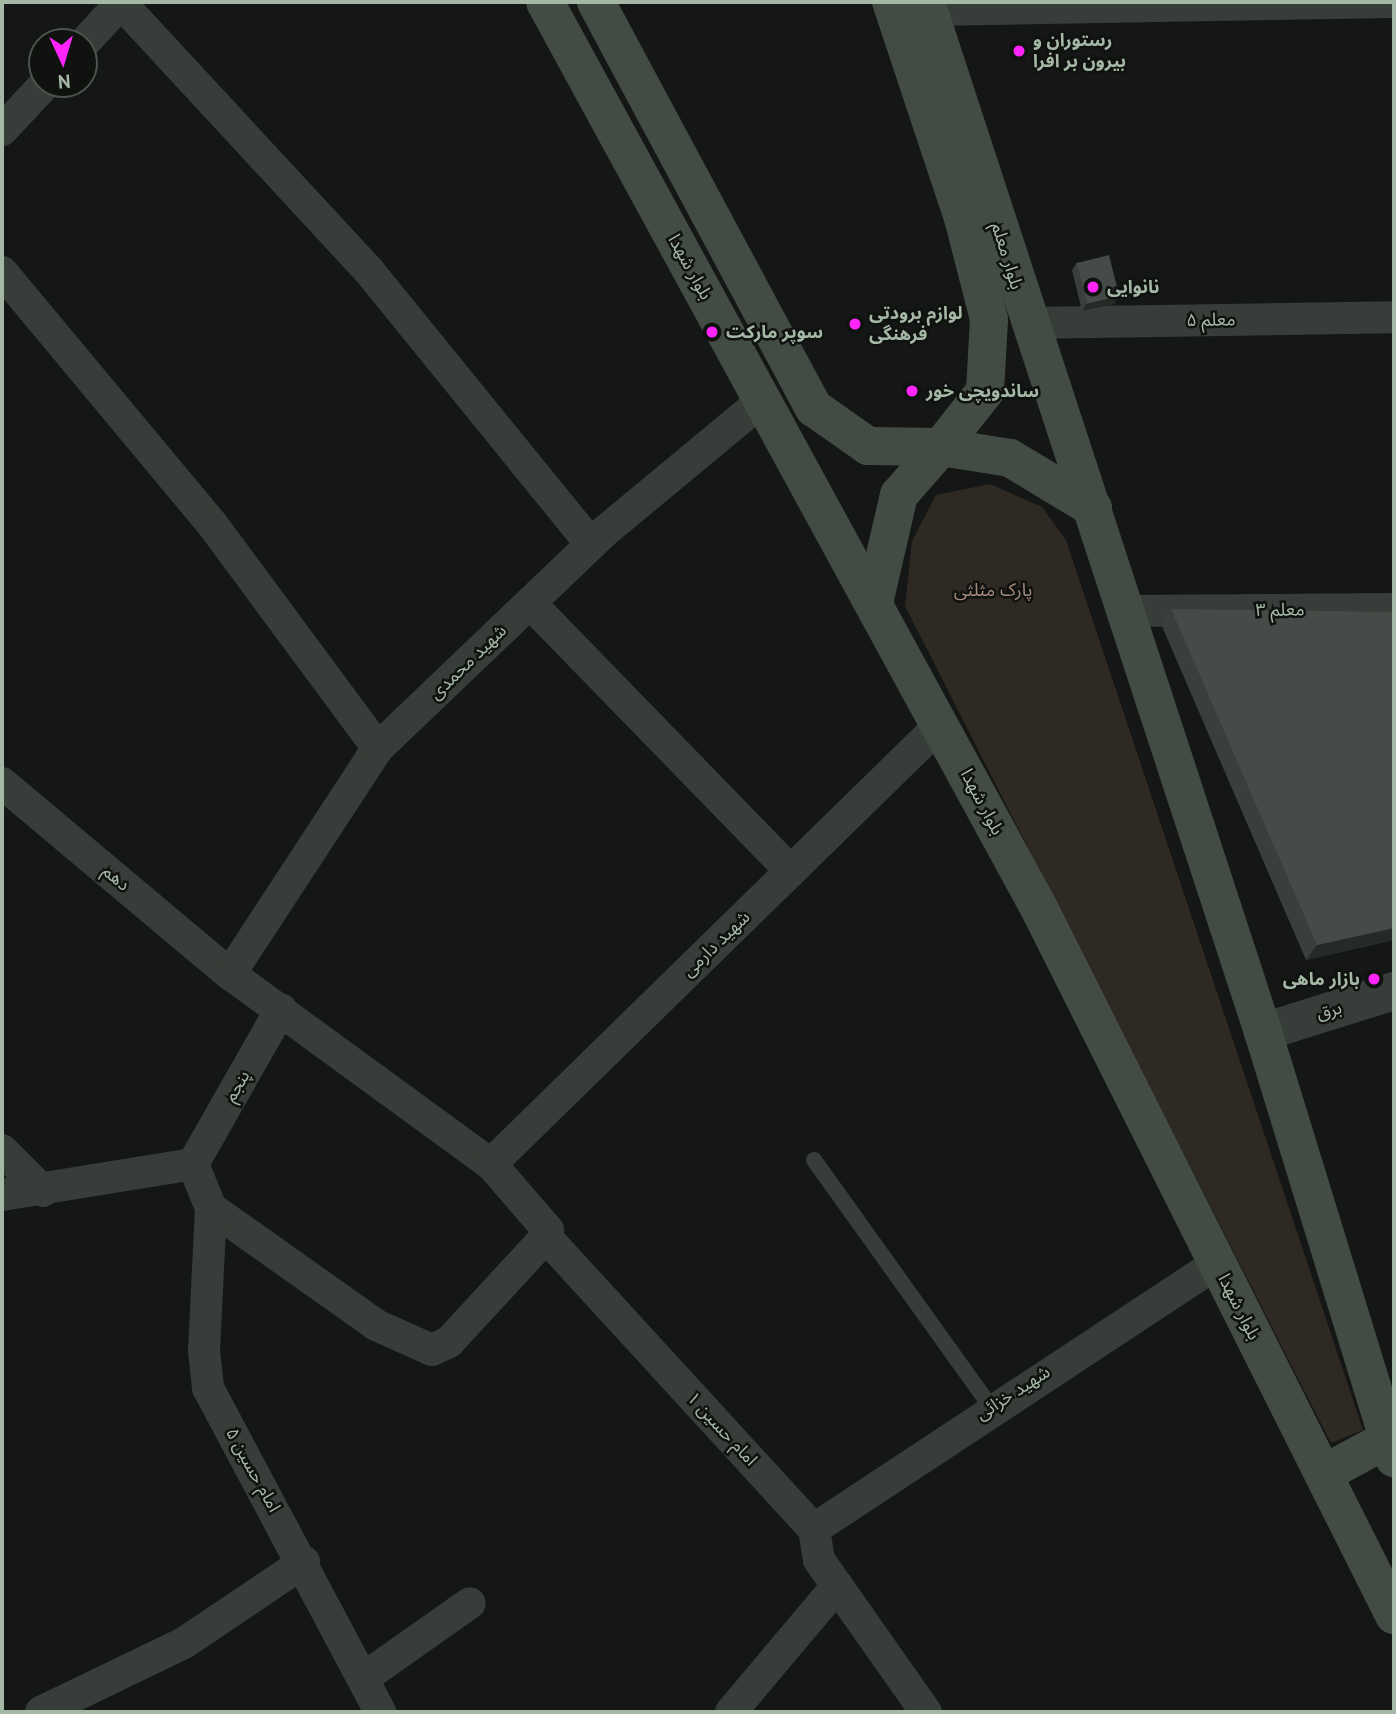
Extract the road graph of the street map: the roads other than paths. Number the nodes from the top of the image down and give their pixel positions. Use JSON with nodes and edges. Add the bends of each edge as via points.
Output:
{"nodes":[{"id":1,"x":121,"y":2,"type":"edge"},
{"id":2,"x":545,"y":2,"type":"edge"},
{"id":3,"x":596,"y":2,"type":"edge"},
{"id":4,"x":891,"y":2,"type":"edge"},
{"id":5,"x":1394,"y":2,"type":"edge"},
{"id":6,"x":1067,"y":5,"type":"edge"},
{"id":7,"x":928,"y":6,"type":"edge"},
{"id":8,"x":98,"y":28,"type":"edge"},
{"id":9,"x":32,"y":98,"type":"edge"},
{"id":10,"x":2,"y":130,"type":"edge"},
{"id":11,"x":971,"y":192,"type":"junction"},
{"id":12,"x":723,"y":239,"type":"junction"},
{"id":13,"x":686,"y":260,"type":"junction"},
{"id":14,"x":2,"y":272,"type":"edge"},
{"id":15,"x":1394,"y":317,"type":"edge"},
{"id":16,"x":1028,"y":323,"type":"junction"},
{"id":17,"x":763,"y":400,"type":"junction"},
{"id":18,"x":941,"y":447,"type":"junction"},
{"id":19,"x":1093,"y":508,"type":"junction"},
{"id":20,"x":591,"y":544,"type":"junction"},
{"id":21,"x":530,"y":603,"type":"junction"},
{"id":22,"x":874,"y":603,"type":"junction"},
{"id":23,"x":1394,"y":609,"type":"edge"},
{"id":24,"x":1124,"y":611,"type":"junction"},
{"id":25,"x":940,"y":725,"type":"junction"},
{"id":26,"x":378,"y":748,"type":"junction"},
{"id":27,"x":2,"y":783,"type":"edge"},
{"id":28,"x":791,"y":871,"type":"junction"},
{"id":29,"x":230,"y":974,"type":"junction"},
{"id":30,"x":1394,"y":991,"type":"edge"},
{"id":31,"x":281,"y":1009,"type":"junction"},
{"id":32,"x":1263,"y":1032,"type":"junction"},
{"id":33,"x":2,"y":1150,"type":"edge"},
{"id":34,"x":814,"y":1160,"type":"dead end"},
{"id":35,"x":193,"y":1164,"type":"junction"},
{"id":36,"x":491,"y":1164,"type":"junction"},
{"id":37,"x":43,"y":1191,"type":"junction"},
{"id":38,"x":2,"y":1195,"type":"edge"},
{"id":39,"x":211,"y":1208,"type":"junction"},
{"id":40,"x":546,"y":1237,"type":"junction"},
{"id":41,"x":1217,"y":1263,"type":"junction"},
{"id":42,"x":991,"y":1407,"type":"junction"},
{"id":43,"x":1390,"y":1449,"type":"edge"},
{"id":44,"x":1325,"y":1473,"type":"junction"},
{"id":45,"x":814,"y":1529,"type":"junction"},
{"id":46,"x":304,"y":1562,"type":"junction"},
{"id":47,"x":837,"y":1586,"type":"junction"},
{"id":48,"x":470,"y":1603,"type":"dead end"},
{"id":49,"x":1394,"y":1615,"type":"edge"},
{"id":50,"x":365,"y":1677,"type":"junction"},
{"id":51,"x":41,"y":1712,"type":"edge"},
{"id":52,"x":380,"y":1712,"type":"edge"},
{"id":53,"x":731,"y":1712,"type":"edge"},
{"id":54,"x":926,"y":1712,"type":"edge"}],
"edges":[{"from":1,"to":8,"type":"street"},
{"from":1,"to":20,"type":"street","via":[[369,271]]},
{"from":2,"to":13,"type":"main road","name":"بلوار شهدا"},
{"from":3,"to":12,"type":"main road"},
{"from":4,"to":11,"type":"main road","name":"بلوار معلم"},
{"from":5,"to":6,"type":"street"},
{"from":6,"to":7,"type":"street"},
{"from":7,"to":11,"type":"main road","name":"بلوار معلم"},
{"from":9,"to":10,"type":"street"},
{"from":11,"to":16,"type":"main road","name":"بلوار معلم"},
{"from":11,"to":18,"type":"main road","name":"بلوار معلم","via":[[989,319],[985,391]]},
{"from":12,"to":13,"type":"main road"},
{"from":12,"to":18,"type":"main road","via":[[814,408],[868,446]]},
{"from":13,"to":17,"type":"main road","name":"بلوار شهدا"},
{"from":14,"to":26,"type":"street","via":[[212,524]]},
{"from":15,"to":16,"type":"street","name":"معلم ۵"},
{"from":16,"to":19,"type":"main road","name":"بلوار معلم"},
{"from":17,"to":20,"type":"street","name":"شهید محمدی"},
{"from":17,"to":22,"type":"main road","name":"بلوار شهدا"},
{"from":18,"to":19,"type":"main road","via":[[1010,458]]},
{"from":18,"to":22,"type":"main road","name":"بلوار معلم","via":[[899,495]]},
{"from":19,"to":24,"type":"main road"},
{"from":20,"to":21,"type":"street","name":"شهید محمدی"},
{"from":21,"to":26,"type":"street","name":"شهید محمدی"},
{"from":21,"to":28,"type":"street"},
{"from":22,"to":25,"type":"main road","name":"بلوار شهدا"},
{"from":23,"to":24,"type":"street","name":"معلم ۳"},
{"from":24,"to":32,"type":"main road"},
{"from":25,"to":28,"type":"street","name":"شهید دارمی"},
{"from":25,"to":41,"type":"main road","name":"بلوار شهدا"},
{"from":26,"to":29,"type":"street","name":"شهید محمدی"},
{"from":27,"to":29,"type":"street","name":"دهم"},
{"from":28,"to":36,"type":"street","name":"شهید دارمی"},
{"from":29,"to":31,"type":"street","name":"دهم"},
{"from":30,"to":32,"type":"street","name":"برق"},
{"from":31,"to":35,"type":"street","name":"پنجم"},
{"from":31,"to":36,"type":"street","name":"دهم"},
{"from":32,"to":43,"type":"main road"},
{"from":33,"to":37,"type":"street"},
{"from":34,"to":42,"type":"lane"},
{"from":35,"to":37,"type":"street"},
{"from":35,"to":39,"type":"street"},
{"from":36,"to":40,"type":"street","name":"امام حسین ۱","via":[[548,1230]]},
{"from":37,"to":38,"type":"street"},
{"from":39,"to":40,"type":"street","via":[[376,1325],[432,1350],[449,1342]]},
{"from":39,"to":46,"type":"street","name":"امام حسین ۵","via":[[204,1350],[208,1388]]},
{"from":40,"to":45,"type":"street","name":"امام حسین ۱"},
{"from":41,"to":42,"type":"street","name":"شهید خزائی"},
{"from":41,"to":44,"type":"main road","name":"بلوار شهدا"},
{"from":42,"to":45,"type":"street","name":"شهید خزائی"},
{"from":43,"to":44,"type":"main road"},
{"from":44,"to":49,"type":"main road","name":"بلوار شهدا"},
{"from":45,"to":47,"type":"street","via":[[819,1560]]},
{"from":46,"to":50,"type":"street","name":"امام حسین ۵"},
{"from":46,"to":51,"type":"street","via":[[184,1643]]},
{"from":47,"to":53,"type":"street"},
{"from":47,"to":54,"type":"street"},
{"from":48,"to":50,"type":"street"},
{"from":50,"to":52,"type":"street","name":"امام حسین ۵"}]}
